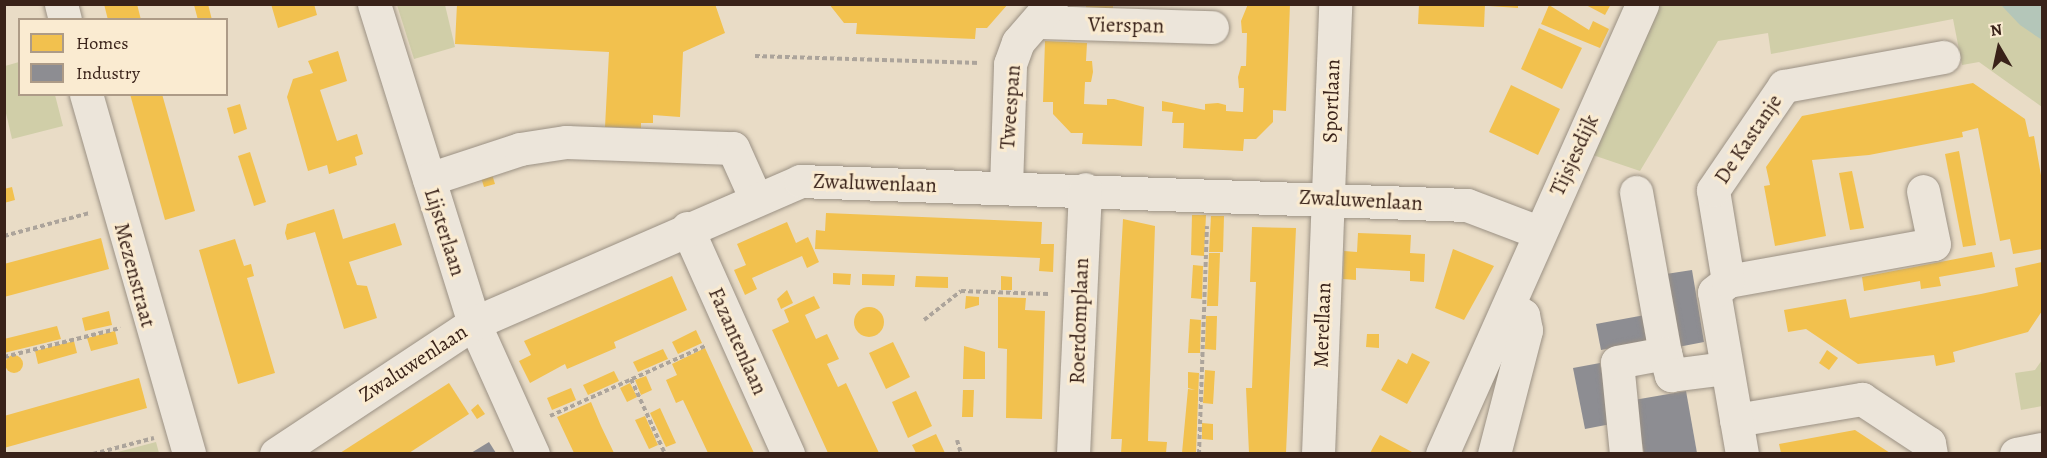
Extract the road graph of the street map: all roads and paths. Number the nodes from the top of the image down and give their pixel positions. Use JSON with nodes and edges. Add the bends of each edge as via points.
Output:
{"nodes":[{"id":1,"x":374,"y":4,"type":"edge"},
{"id":2,"x":1335,"y":4,"type":"edge"},
{"id":3,"x":1642,"y":4,"type":"edge"},
{"id":4,"x":1045,"y":13,"type":"edge"},
{"id":5,"x":1212,"y":27,"type":"dead end"},
{"id":6,"x":755,"y":56,"type":"dead end"},
{"id":7,"x":1943,"y":57,"type":"dead end"},
{"id":8,"x":1010,"y":64,"type":"junction"},
{"id":9,"x":87,"y":96,"type":"edge"},
{"id":10,"x":429,"y":179,"type":"junction"},
{"id":11,"x":1006,"y":187,"type":"junction"},
{"id":12,"x":1084,"y":189,"type":"junction"},
{"id":13,"x":1923,"y":191,"type":"dead end"},
{"id":14,"x":1208,"y":192,"type":"junction"},
{"id":15,"x":1636,"y":192,"type":"dead end"},
{"id":16,"x":755,"y":197,"type":"junction"},
{"id":17,"x":1327,"y":197,"type":"junction"},
{"id":18,"x":116,"y":206,"type":"junction"},
{"id":19,"x":687,"y":228,"type":"junction"},
{"id":20,"x":1538,"y":232,"type":"junction"},
{"id":21,"x":4,"y":236,"type":"edge"},
{"id":22,"x":1728,"y":280,"type":"junction"},
{"id":23,"x":1080,"y":295,"type":"junction"},
{"id":24,"x":1509,"y":306,"type":"junction"},
{"id":25,"x":924,"y":320,"type":"dead end"},
{"id":26,"x":148,"y":321,"type":"junction"},
{"id":27,"x":474,"y":323,"type":"junction"},
{"id":28,"x":734,"y":333,"type":"junction"},
{"id":29,"x":1665,"y":353,"type":"junction"},
{"id":30,"x":4,"y":357,"type":"edge"},
{"id":31,"x":1725,"y":368,"type":"junction"},
{"id":32,"x":631,"y":379,"type":"junction"},
{"id":33,"x":1736,"y":420,"type":"junction"},
{"id":34,"x":957,"y":440,"type":"dead end"},
{"id":35,"x":527,"y":441,"type":"edge"},
{"id":36,"x":184,"y":442,"type":"edge"},
{"id":37,"x":2043,"y":449,"type":"edge"},
{"id":38,"x":93,"y":453,"type":"edge"},
{"id":39,"x":276,"y":453,"type":"edge"},
{"id":40,"x":665,"y":453,"type":"edge"},
{"id":41,"x":788,"y":453,"type":"edge"},
{"id":42,"x":961,"y":453,"type":"edge"},
{"id":43,"x":1073,"y":453,"type":"edge"},
{"id":44,"x":1199,"y":453,"type":"edge"},
{"id":45,"x":1318,"y":453,"type":"edge"},
{"id":46,"x":1442,"y":453,"type":"edge"},
{"id":47,"x":1494,"y":453,"type":"edge"},
{"id":48,"x":1626,"y":453,"type":"edge"},
{"id":49,"x":1742,"y":453,"type":"edge"},
{"id":50,"x":1931,"y":453,"type":"edge"},
{"id":51,"x":2016,"y":453,"type":"edge"}],
"edges":[{"from":1,"to":10,"type":"street","name":"Lijsterlaan"},
{"from":2,"to":17,"type":"street","name":"Sportlaan"},
{"from":3,"to":20,"type":"street","name":"Tijsjesdijk"},
{"from":4,"to":5,"type":"street","name":"Vierspan"},
{"from":4,"to":8,"type":"street","name":"Tweespan","via":[[1018,42]]},
{"from":6,"to":8,"type":"path"},
{"from":7,"to":22,"type":"street","name":"De Kastanje","via":[[1784,86],[1713,190]]},
{"from":8,"to":11,"type":"street","name":"Tweespan"},
{"from":9,"to":18,"type":"street","name":"Mezenstraat"},
{"from":10,"to":16,"type":"street","via":[[520,149],[566,142],[733,148]]},
{"from":10,"to":27,"type":"street","name":"Lijsterlaan"},
{"from":11,"to":12,"type":"street","name":"Zwaluwenlaan"},
{"from":11,"to":16,"type":"street","name":"Zwaluwenlaan","via":[[800,181]]},
{"from":12,"to":14,"type":"street","name":"Zwaluwenlaan"},
{"from":12,"to":23,"type":"street","name":"Roerdomplaan"},
{"from":13,"to":22,"type":"street","via":[[1934,244]]},
{"from":14,"to":17,"type":"street","name":"Zwaluwenlaan"},
{"from":14,"to":44,"type":"path"},
{"from":15,"to":29,"type":"street"},
{"from":16,"to":19,"type":"street","name":"Zwaluwenlaan"},
{"from":17,"to":20,"type":"street","name":"Zwaluwenlaan","via":[[1467,206]]},
{"from":17,"to":45,"type":"street","name":"Merellaan"},
{"from":18,"to":21,"type":"path"},
{"from":18,"to":26,"type":"street","name":"Mezenstraat"},
{"from":19,"to":27,"type":"street","name":"Zwaluwenlaan"},
{"from":19,"to":28,"type":"street","name":"Fazantenlaan"},
{"from":20,"to":24,"type":"street","name":"Tijsjesdijk"},
{"from":22,"to":31,"type":"street","via":[[1714,292]]},
{"from":23,"to":25,"type":"path","via":[[961,291]]},
{"from":23,"to":43,"type":"street","name":"Roerdomplaan"},
{"from":24,"to":46,"type":"street","name":"Tijsjesdijk"},
{"from":24,"to":47,"type":"street","via":[[1523,315],[1526,330]]},
{"from":26,"to":30,"type":"path"},
{"from":26,"to":36,"type":"street","name":"Mezenstraat"},
{"from":27,"to":35,"type":"street","name":"Lijsterlaan"},
{"from":27,"to":39,"type":"street","name":"Zwaluwenlaan"},
{"from":28,"to":32,"type":"path"},
{"from":28,"to":41,"type":"street","name":"Fazantenlaan"},
{"from":29,"to":31,"type":"street","via":[[1671,375]]},
{"from":29,"to":48,"type":"street","via":[[1617,362]]},
{"from":31,"to":33,"type":"street"},
{"from":32,"to":35,"type":"path"},
{"from":32,"to":40,"type":"path"},
{"from":33,"to":49,"type":"street"},
{"from":33,"to":50,"type":"street","via":[[1862,399],[1929,443]]},
{"from":34,"to":42,"type":"path"},
{"from":36,"to":38,"type":"path"},
{"from":37,"to":51,"type":"street"}]}
